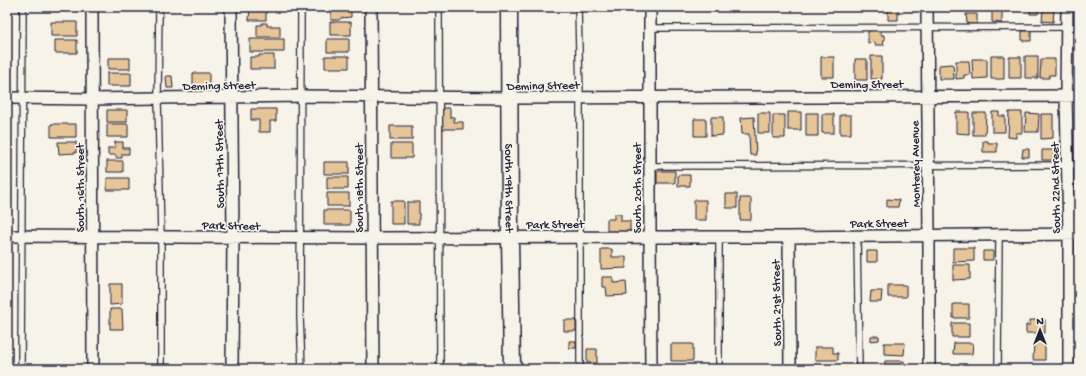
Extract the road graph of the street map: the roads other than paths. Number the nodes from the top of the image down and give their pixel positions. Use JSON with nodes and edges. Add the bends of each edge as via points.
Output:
{"nodes":[{"id":1,"x":23,"y":7,"type":"edge"},
{"id":2,"x":92,"y":7,"type":"edge"},
{"id":3,"x":159,"y":7,"type":"edge"},
{"id":4,"x":230,"y":7,"type":"edge"},
{"id":5,"x":301,"y":7,"type":"edge"},
{"id":6,"x":371,"y":7,"type":"edge"},
{"id":7,"x":439,"y":7,"type":"edge"},
{"id":8,"x":509,"y":7,"type":"edge"},
{"id":9,"x":578,"y":7,"type":"edge"},
{"id":10,"x":650,"y":7,"type":"edge"},
{"id":11,"x":927,"y":7,"type":"edge"},
{"id":12,"x":1066,"y":7,"type":"edge"},
{"id":13,"x":1079,"y":26,"type":"edge"},
{"id":14,"x":927,"y":27,"type":"junction"},
{"id":15,"x":1066,"y":27,"type":"junction"},
{"id":16,"x":650,"y":28,"type":"junction"},
{"id":17,"x":301,"y":96,"type":"junction"},
{"id":18,"x":1066,"y":96,"type":"junction"},
{"id":19,"x":1079,"y":96,"type":"edge"},
{"id":20,"x":649,"y":97,"type":"junction"},
{"id":21,"x":927,"y":97,"type":"junction"},
{"id":22,"x":7,"y":98,"type":"edge"},
{"id":23,"x":23,"y":98,"type":"junction"},
{"id":24,"x":232,"y":98,"type":"junction"},
{"id":25,"x":371,"y":98,"type":"junction"},
{"id":26,"x":439,"y":98,"type":"junction"},
{"id":27,"x":510,"y":98,"type":"junction"},
{"id":28,"x":580,"y":98,"type":"junction"},
{"id":29,"x":92,"y":99,"type":"junction"},
{"id":30,"x":158,"y":99,"type":"junction"},
{"id":31,"x":1068,"y":165,"type":"junction"},
{"id":32,"x":1079,"y":165,"type":"edge"},
{"id":33,"x":650,"y":166,"type":"junction"},
{"id":34,"x":928,"y":166,"type":"junction"},
{"id":35,"x":1074,"y":234,"type":"edge"},
{"id":36,"x":999,"y":235,"type":"junction"},
{"id":37,"x":7,"y":236,"type":"edge"},
{"id":38,"x":22,"y":236,"type":"junction"},
{"id":39,"x":93,"y":236,"type":"junction"},
{"id":40,"x":857,"y":236,"type":"junction"},
{"id":41,"x":929,"y":236,"type":"junction"},
{"id":42,"x":161,"y":237,"type":"junction"},
{"id":43,"x":510,"y":237,"type":"junction"},
{"id":44,"x":580,"y":237,"type":"junction"},
{"id":45,"x":650,"y":237,"type":"junction"},
{"id":46,"x":718,"y":237,"type":"junction"},
{"id":47,"x":789,"y":237,"type":"junction"},
{"id":48,"x":233,"y":238,"type":"junction"},
{"id":49,"x":301,"y":238,"type":"junction"},
{"id":50,"x":372,"y":238,"type":"junction"},
{"id":51,"x":440,"y":238,"type":"junction"},
{"id":52,"x":21,"y":369,"type":"edge"},
{"id":53,"x":93,"y":369,"type":"edge"},
{"id":54,"x":161,"y":369,"type":"edge"},
{"id":55,"x":232,"y":369,"type":"edge"},
{"id":56,"x":302,"y":369,"type":"edge"},
{"id":57,"x":373,"y":369,"type":"edge"},
{"id":58,"x":440,"y":369,"type":"edge"},
{"id":59,"x":512,"y":369,"type":"edge"},
{"id":60,"x":580,"y":369,"type":"edge"},
{"id":61,"x":651,"y":369,"type":"edge"},
{"id":62,"x":719,"y":369,"type":"edge"},
{"id":63,"x":790,"y":369,"type":"edge"},
{"id":64,"x":859,"y":369,"type":"edge"},
{"id":65,"x":929,"y":369,"type":"edge"},
{"id":66,"x":998,"y":369,"type":"edge"},
{"id":67,"x":1069,"y":369,"type":"edge"}],
"edges":[{"from":1,"to":23,"type":"lane"},
{"from":2,"to":29,"type":"street","name":"South 16th Street"},
{"from":3,"to":30,"type":"lane"},
{"from":4,"to":24,"type":"street","name":"South 17th Street"},
{"from":5,"to":17,"type":"lane"},
{"from":6,"to":25,"type":"street","name":"South 18th Street"},
{"from":7,"to":26,"type":"lane"},
{"from":8,"to":27,"type":"street","name":"South 19th Street"},
{"from":9,"to":28,"type":"lane"},
{"from":10,"to":16,"type":"street","name":"South 20th Street"},
{"from":11,"to":14,"type":"street","name":"Monterey Avenue"},
{"from":12,"to":15,"type":"street","name":"South 22nd Street"},
{"from":13,"to":15,"type":"lane"},
{"from":14,"to":15,"type":"lane"},
{"from":14,"to":16,"type":"lane"},
{"from":14,"to":21,"type":"street","name":"Monterey Avenue"},
{"from":15,"to":18,"type":"street","name":"South 22nd Street"},
{"from":16,"to":20,"type":"street","name":"South 20th Street"},
{"from":17,"to":24,"type":"street","name":"Deming Street"},
{"from":17,"to":25,"type":"street","name":"Deming Street"},
{"from":17,"to":49,"type":"lane"},
{"from":18,"to":19,"type":"street","name":"Deming Street"},
{"from":18,"to":21,"type":"street","name":"Deming Street"},
{"from":18,"to":31,"type":"street","name":"South 22nd Street"},
{"from":20,"to":21,"type":"street","name":"Deming Street"},
{"from":20,"to":28,"type":"street","name":"Deming Street"},
{"from":20,"to":33,"type":"street","name":"South 20th Street"},
{"from":21,"to":34,"type":"street","name":"Monterey Avenue"},
{"from":22,"to":23,"type":"street","name":"Deming Street"},
{"from":23,"to":29,"type":"street","name":"Deming Street"},
{"from":23,"to":38,"type":"lane"},
{"from":24,"to":30,"type":"street","name":"Deming Street"},
{"from":24,"to":48,"type":"street","name":"South 17th Street"},
{"from":25,"to":26,"type":"street","name":"Deming Street"},
{"from":25,"to":50,"type":"street","name":"South 18th Street"},
{"from":26,"to":27,"type":"street","name":"Deming Street"},
{"from":26,"to":51,"type":"lane"},
{"from":27,"to":28,"type":"street","name":"Deming Street"},
{"from":27,"to":43,"type":"street","name":"South 19th Street"},
{"from":28,"to":44,"type":"lane"},
{"from":29,"to":30,"type":"street","name":"Deming Street"},
{"from":29,"to":39,"type":"street","name":"South 16th Street"},
{"from":30,"to":42,"type":"lane"},
{"from":31,"to":32,"type":"lane"},
{"from":31,"to":34,"type":"lane"},
{"from":31,"to":35,"type":"street","name":"South 22nd Street"},
{"from":33,"to":34,"type":"lane"},
{"from":33,"to":45,"type":"street","name":"South 20th Street"},
{"from":34,"to":41,"type":"street","name":"Monterey Avenue"},
{"from":35,"to":36,"type":"street","name":"Park Street"},
{"from":35,"to":67,"type":"street","name":"South 22nd Street"},
{"from":36,"to":41,"type":"street","name":"Park Street"},
{"from":36,"to":66,"type":"lane"},
{"from":37,"to":38,"type":"street","name":"Park Street"},
{"from":38,"to":39,"type":"street","name":"Park Street"},
{"from":38,"to":52,"type":"lane"},
{"from":39,"to":42,"type":"street","name":"Park Street"},
{"from":39,"to":53,"type":"street","name":"South 16th Street"},
{"from":40,"to":41,"type":"street","name":"Park Street"},
{"from":40,"to":47,"type":"street","name":"Park Street"},
{"from":40,"to":64,"type":"lane"},
{"from":41,"to":65,"type":"street","name":"Monterey Avenue"},
{"from":42,"to":48,"type":"street","name":"Park Street"},
{"from":42,"to":54,"type":"lane"},
{"from":43,"to":44,"type":"street","name":"Park Street"},
{"from":43,"to":51,"type":"street","name":"Park Street"},
{"from":43,"to":59,"type":"street","name":"South 19th Street"},
{"from":44,"to":45,"type":"street","name":"Park Street"},
{"from":44,"to":60,"type":"lane"},
{"from":45,"to":46,"type":"street","name":"Park Street"},
{"from":45,"to":61,"type":"street","name":"South 20th Street"},
{"from":46,"to":47,"type":"street","name":"Park Street"},
{"from":46,"to":62,"type":"lane"},
{"from":47,"to":63,"type":"street","name":"South 21st Street"},
{"from":48,"to":49,"type":"street","name":"Park Street"},
{"from":48,"to":55,"type":"street","name":"South 17th Street"},
{"from":49,"to":50,"type":"street","name":"Park Street"},
{"from":49,"to":56,"type":"lane"},
{"from":50,"to":51,"type":"street","name":"Park Street"},
{"from":50,"to":57,"type":"street","name":"South 18th Street"},
{"from":51,"to":58,"type":"lane"}]}
